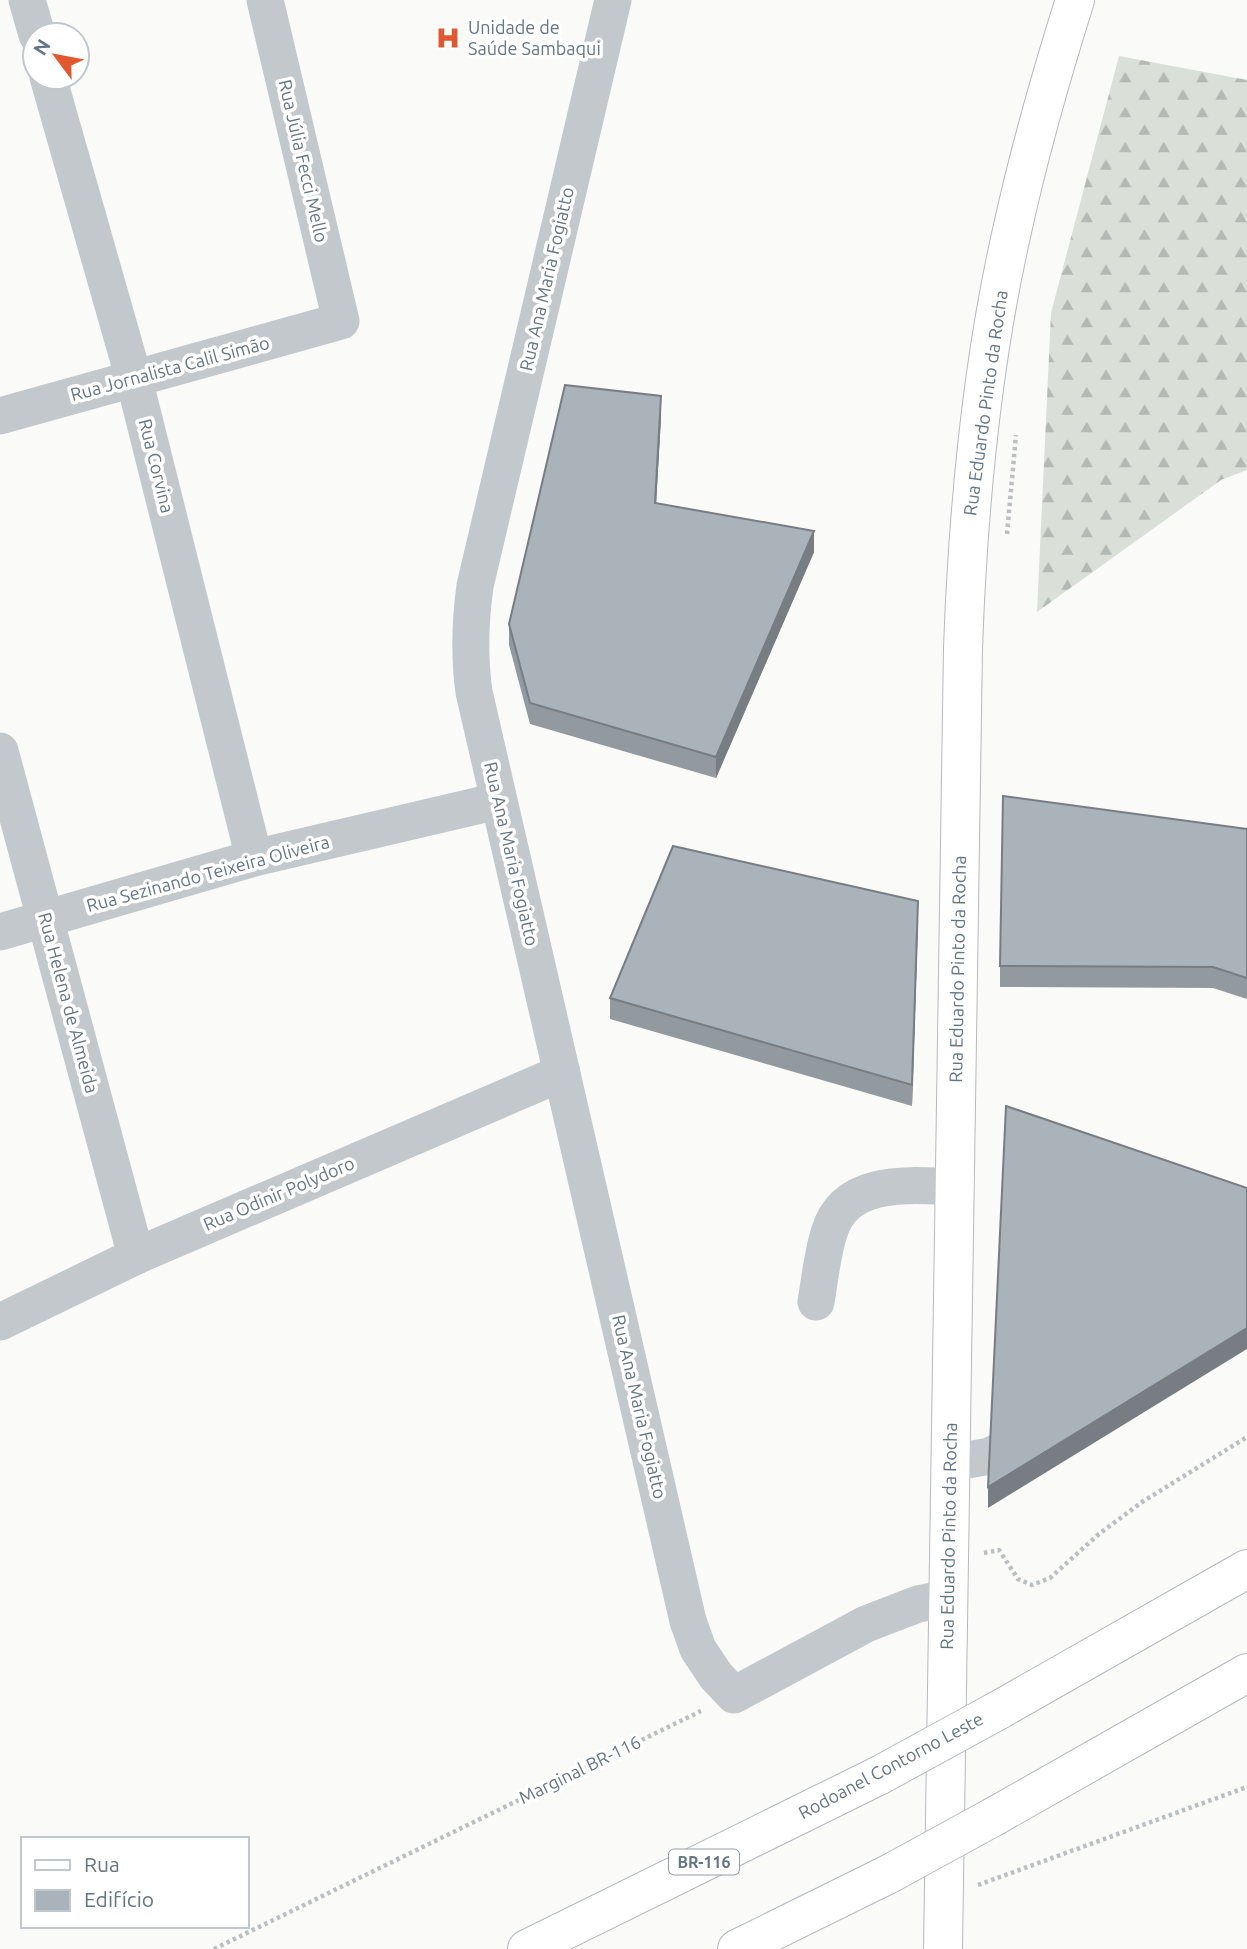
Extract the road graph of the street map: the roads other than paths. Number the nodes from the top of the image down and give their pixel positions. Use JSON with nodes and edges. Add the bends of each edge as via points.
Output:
{"nodes":[{"id":1,"x":27,"y":0,"type":"edge"},
{"id":2,"x":265,"y":0,"type":"edge"},
{"id":3,"x":613,"y":0,"type":"edge"},
{"id":4,"x":1075,"y":0,"type":"edge"},
{"id":5,"x":33,"y":21,"type":"edge"},
{"id":6,"x":52,"y":91,"type":"edge"},
{"id":7,"x":341,"y":321,"type":"joint"},
{"id":8,"x":134,"y":379,"type":"junction"},
{"id":9,"x":0,"y":416,"type":"edge"},
{"id":10,"x":0,"y":751,"type":"edge"},
{"id":11,"x":498,"y":801,"type":"junction"},
{"id":12,"x":254,"y":858,"type":"junction"},
{"id":13,"x":46,"y":920,"type":"junction"},
{"id":14,"x":0,"y":932,"type":"edge"},
{"id":15,"x":562,"y":1073,"type":"junction"},
{"id":16,"x":954,"y":1186,"type":"junction"},
{"id":17,"x":136,"y":1256,"type":"junction"},
{"id":18,"x":816,"y":1302,"type":"dead end"},
{"id":19,"x":0,"y":1322,"type":"edge"},
{"id":20,"x":1050,"y":1415,"type":"edge"},
{"id":21,"x":951,"y":1463,"type":"junction"},
{"id":22,"x":1247,"y":1569,"type":"edge"},
{"id":23,"x":948,"y":1598,"type":"junction"},
{"id":24,"x":1247,"y":1673,"type":"edge"},
{"id":25,"x":527,"y":1949,"type":"edge"},
{"id":26,"x":737,"y":1949,"type":"edge"},
{"id":27,"x":943,"y":1949,"type":"edge"}],
"edges":[{"from":1,"to":5,"type":"street"},
{"from":2,"to":7,"type":"street","name":"Rua Júlia Fecci Mello"},
{"from":3,"to":11,"type":"street","name":"Rua Ana Maria Fogiatto","via":[[472,607],[469,657]]},
{"from":4,"to":16,"type":"main road","name":"Rua Eduardo Pinto da Rocha","via":[[1011,233],[978,439],[962,662]]},
{"from":6,"to":8,"type":"street","name":"Rua Corvina"},
{"from":7,"to":8,"type":"street","name":"Rua Jornalista Calil Simão"},
{"from":8,"to":9,"type":"street","name":"Rua Jornalista Calil Simão"},
{"from":8,"to":12,"type":"street","name":"Rua Corvina"},
{"from":10,"to":13,"type":"street","name":"Rua Helena de Almeida"},
{"from":11,"to":12,"type":"street","name":"Rua Sezinando Teixeira Oliveira"},
{"from":11,"to":15,"type":"street","name":"Rua Ana Maria Fogiatto"},
{"from":12,"to":13,"type":"street","name":"Rua Sezinando Teixeira Oliveira"},
{"from":13,"to":14,"type":"street","name":"Rua Sezinando Teixeira Oliveira"},
{"from":13,"to":17,"type":"street","name":"Rua Helena de Almeida"},
{"from":15,"to":17,"type":"street","name":"Rua Odinir Polydoro"},
{"from":15,"to":23,"type":"street","name":"Rua Ana Maria Fogiatto","via":[[688,1621],[698,1649],[716,1676],[734,1695],[878,1619]]},
{"from":16,"to":18,"type":"street","via":[[903,1185],[867,1192],[842,1206],[829,1231]]},
{"from":16,"to":21,"type":"main road","name":"Rua Eduardo Pinto da Rocha"},
{"from":17,"to":19,"type":"street","name":"Rua Odinir Polydoro"},
{"from":20,"to":21,"type":"street","via":[[990,1456]]},
{"from":21,"to":23,"type":"main road","name":"Rua Eduardo Pinto da Rocha"},
{"from":22,"to":25,"type":"main road","name":"Rodoanel Contorno Leste","number":"BR-116","bridge":true,"via":[[880,1775]]},
{"from":23,"to":27,"type":"main road","name":"Rua Eduardo Pinto da Rocha"},
{"from":24,"to":26,"type":"main road","bridge":true,"via":[[888,1874]]}]}
